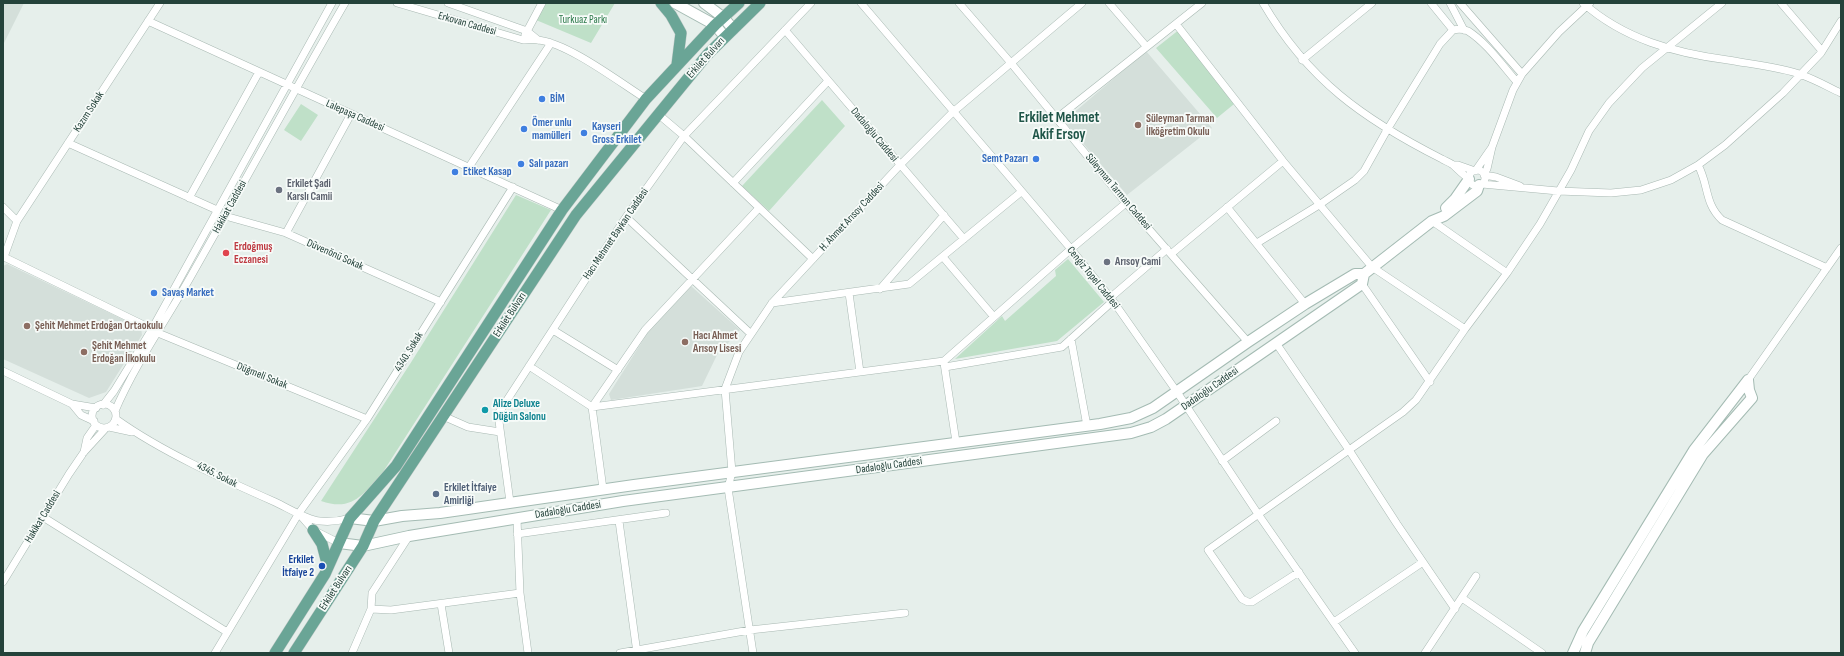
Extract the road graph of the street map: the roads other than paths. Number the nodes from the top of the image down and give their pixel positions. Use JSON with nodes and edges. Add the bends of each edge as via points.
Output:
{"nodes":[{"id":1,"x":160,"y":3,"type":"edge"},
{"id":2,"x":332,"y":3,"type":"edge"},
{"id":3,"x":345,"y":3,"type":"edge"},
{"id":4,"x":397,"y":3,"type":"edge"},
{"id":5,"x":448,"y":3,"type":"edge"},
{"id":6,"x":542,"y":3,"type":"edge"},
{"id":7,"x":661,"y":3,"type":"edge"},
{"id":8,"x":675,"y":3,"type":"edge"},
{"id":9,"x":704,"y":3,"type":"edge"},
{"id":10,"x":739,"y":3,"type":"edge"},
{"id":11,"x":760,"y":3,"type":"edge"},
{"id":12,"x":811,"y":3,"type":"edge"},
{"id":13,"x":861,"y":3,"type":"edge"},
{"id":14,"x":959,"y":3,"type":"edge"},
{"id":15,"x":1082,"y":3,"type":"edge"},
{"id":16,"x":1109,"y":3,"type":"edge"},
{"id":17,"x":1202,"y":3,"type":"edge"},
{"id":18,"x":1262,"y":3,"type":"edge"},
{"id":19,"x":1372,"y":3,"type":"edge"},
{"id":20,"x":1432,"y":3,"type":"edge"},
{"id":21,"x":1450,"y":3,"type":"edge"},
{"id":22,"x":1460,"y":3,"type":"edge"},
{"id":23,"x":1722,"y":3,"type":"edge"},
{"id":24,"x":1781,"y":3,"type":"edge"},
{"id":25,"x":1586,"y":4,"type":"edge"},
{"id":26,"x":724,"y":18,"type":"junction"},
{"id":27,"x":148,"y":20,"type":"junction"},
{"id":28,"x":1841,"y":21,"type":"edge"},
{"id":29,"x":1176,"y":24,"type":"junction"},
{"id":30,"x":715,"y":25,"type":"junction"},
{"id":31,"x":733,"y":29,"type":"junction"},
{"id":32,"x":785,"y":30,"type":"junction"},
{"id":33,"x":1453,"y":30,"type":"junction"},
{"id":34,"x":1464,"y":30,"type":"junction"},
{"id":35,"x":527,"y":31,"type":"junction"},
{"id":36,"x":725,"y":37,"type":"junction"},
{"id":37,"x":523,"y":40,"type":"junction"},
{"id":38,"x":538,"y":40,"type":"junction"},
{"id":39,"x":551,"y":43,"type":"junction"},
{"id":40,"x":1146,"y":46,"type":"junction"},
{"id":41,"x":1665,"y":48,"type":"junction"},
{"id":42,"x":1822,"y":51,"type":"junction"},
{"id":43,"x":1302,"y":60,"type":"junction"},
{"id":44,"x":1012,"y":63,"type":"junction"},
{"id":45,"x":677,"y":65,"type":"junction"},
{"id":46,"x":259,"y":72,"type":"junction"},
{"id":47,"x":1522,"y":74,"type":"junction"},
{"id":48,"x":1802,"y":74,"type":"junction"},
{"id":49,"x":828,"y":81,"type":"junction"},
{"id":50,"x":1517,"y":82,"type":"junction"},
{"id":51,"x":287,"y":85,"type":"junction"},
{"id":52,"x":295,"y":88,"type":"junction"},
{"id":53,"x":1841,"y":93,"type":"edge"},
{"id":54,"x":646,"y":99,"type":"junction"},
{"id":55,"x":953,"y":112,"type":"junction"},
{"id":56,"x":351,"y":114,"type":"junction"},
{"id":57,"x":658,"y":114,"type":"junction"},
{"id":58,"x":1057,"y":118,"type":"junction"},
{"id":59,"x":1387,"y":130,"type":"junction"},
{"id":60,"x":684,"y":136,"type":"junction"},
{"id":61,"x":68,"y":144,"type":"junction"},
{"id":62,"x":1492,"y":146,"type":"junction"},
{"id":63,"x":1283,"y":162,"type":"junction"},
{"id":64,"x":900,"y":165,"type":"junction"},
{"id":65,"x":1698,"y":165,"type":"junction"},
{"id":66,"x":469,"y":167,"type":"junction"},
{"id":67,"x":1472,"y":174,"type":"junction"},
{"id":68,"x":1484,"y":175,"type":"junction"},
{"id":69,"x":733,"y":183,"type":"junction"},
{"id":70,"x":1481,"y":185,"type":"junction"},
{"id":71,"x":1520,"y":186,"type":"junction"},
{"id":72,"x":513,"y":187,"type":"junction"},
{"id":73,"x":1558,"y":191,"type":"junction"},
{"id":74,"x":1021,"y":192,"type":"junction"},
{"id":75,"x":189,"y":198,"type":"junction"},
{"id":76,"x":1126,"y":203,"type":"junction"},
{"id":77,"x":1319,"y":205,"type":"junction"},
{"id":78,"x":3,"y":207,"type":"edge"},
{"id":79,"x":1227,"y":207,"type":"junction"},
{"id":80,"x":759,"y":208,"type":"junction"},
{"id":81,"x":217,"y":210,"type":"junction"},
{"id":82,"x":562,"y":210,"type":"junction"},
{"id":83,"x":944,"y":215,"type":"junction"},
{"id":84,"x":225,"y":216,"type":"junction"},
{"id":85,"x":626,"y":217,"type":"junction"},
{"id":86,"x":17,"y":220,"type":"junction"},
{"id":87,"x":1435,"y":220,"type":"junction"},
{"id":88,"x":286,"y":233,"type":"junction"},
{"id":89,"x":964,"y":239,"type":"junction"},
{"id":90,"x":1257,"y":243,"type":"junction"},
{"id":91,"x":1841,"y":248,"type":"edge"},
{"id":92,"x":1071,"y":249,"type":"junction"},
{"id":93,"x":1169,"y":252,"type":"junction"},
{"id":94,"x":4,"y":257,"type":"edge"},
{"id":95,"x":943,"y":257,"type":"junction"},
{"id":96,"x":813,"y":259,"type":"junction"},
{"id":97,"x":1372,"y":267,"type":"junction"},
{"id":98,"x":1827,"y":268,"type":"junction"},
{"id":99,"x":1507,"y":273,"type":"junction"},
{"id":100,"x":692,"y":278,"type":"junction"},
{"id":101,"x":1363,"y":279,"type":"junction"},
{"id":102,"x":880,"y":288,"type":"junction"},
{"id":103,"x":849,"y":293,"type":"junction"},
{"id":104,"x":1111,"y":300,"type":"junction"},
{"id":105,"x":441,"y":302,"type":"junction"},
{"id":106,"x":772,"y":303,"type":"junction"},
{"id":107,"x":1305,"y":304,"type":"junction"},
{"id":108,"x":994,"y":317,"type":"junction"},
{"id":109,"x":1465,"y":329,"type":"junction"},
{"id":110,"x":553,"y":330,"type":"junction"},
{"id":111,"x":155,"y":331,"type":"junction"},
{"id":112,"x":751,"y":334,"type":"junction"},
{"id":113,"x":1070,"y":339,"type":"junction"},
{"id":114,"x":1248,"y":342,"type":"junction"},
{"id":115,"x":1276,"y":343,"type":"junction"},
{"id":116,"x":945,"y":364,"type":"junction"},
{"id":117,"x":529,"y":366,"type":"junction"},
{"id":118,"x":618,"y":370,"type":"junction"},
{"id":119,"x":3,"y":371,"type":"edge"},
{"id":120,"x":860,"y":372,"type":"junction"},
{"id":121,"x":1748,"y":380,"type":"junction"},
{"id":122,"x":1430,"y":382,"type":"junction"},
{"id":123,"x":725,"y":389,"type":"junction"},
{"id":124,"x":1177,"y":392,"type":"junction"},
{"id":125,"x":72,"y":404,"type":"junction"},
{"id":126,"x":100,"y":406,"type":"junction"},
{"id":127,"x":1186,"y":406,"type":"junction"},
{"id":128,"x":592,"y":408,"type":"junction"},
{"id":129,"x":115,"y":415,"type":"junction"},
{"id":130,"x":443,"y":416,"type":"junction"},
{"id":131,"x":367,"y":419,"type":"junction"},
{"id":132,"x":1276,"y":421,"type":"dead end"},
{"id":133,"x":95,"y":423,"type":"junction"},
{"id":134,"x":1087,"y":426,"type":"junction"},
{"id":135,"x":108,"y":428,"type":"junction"},
{"id":136,"x":500,"y":432,"type":"junction"},
{"id":137,"x":136,"y":433,"type":"junction"},
{"id":138,"x":956,"y":442,"type":"junction"},
{"id":139,"x":1349,"y":450,"type":"junction"},
{"id":140,"x":84,"y":452,"type":"junction"},
{"id":141,"x":1222,"y":461,"type":"junction"},
{"id":142,"x":732,"y":472,"type":"junction"},
{"id":143,"x":728,"y":488,"type":"junction"},
{"id":144,"x":603,"y":489,"type":"junction"},
{"id":145,"x":510,"y":502,"type":"junction"},
{"id":146,"x":298,"y":513,"type":"junction"},
{"id":147,"x":666,"y":513,"type":"dead end"},
{"id":148,"x":1258,"y":514,"type":"junction"},
{"id":149,"x":43,"y":517,"type":"junction"},
{"id":150,"x":350,"y":518,"type":"junction"},
{"id":151,"x":517,"y":519,"type":"junction"},
{"id":152,"x":374,"y":521,"type":"junction"},
{"id":153,"x":619,"y":521,"type":"junction"},
{"id":154,"x":313,"y":530,"type":"junction"},
{"id":155,"x":517,"y":534,"type":"junction"},
{"id":156,"x":409,"y":536,"type":"junction"},
{"id":157,"x":339,"y":543,"type":"junction"},
{"id":158,"x":363,"y":546,"type":"junction"},
{"id":159,"x":1423,"y":562,"type":"junction"},
{"id":160,"x":328,"y":567,"type":"junction"},
{"id":161,"x":1299,"y":572,"type":"junction"},
{"id":162,"x":1476,"y":576,"type":"dead end"},
{"id":163,"x":3,"y":582,"type":"edge"},
{"id":164,"x":520,"y":593,"type":"junction"},
{"id":165,"x":1462,"y":598,"type":"junction"},
{"id":166,"x":441,"y":604,"type":"junction"},
{"id":167,"x":371,"y":609,"type":"junction"},
{"id":168,"x":1455,"y":609,"type":"junction"},
{"id":169,"x":905,"y":613,"type":"dead end"},
{"id":170,"x":1334,"y":622,"type":"junction"},
{"id":171,"x":750,"y":630,"type":"junction"},
{"id":172,"x":227,"y":632,"type":"junction"},
{"id":173,"x":636,"y":652,"type":"edge"},
{"id":174,"x":215,"y":653,"type":"edge"},
{"id":175,"x":275,"y":653,"type":"edge"},
{"id":176,"x":294,"y":653,"type":"edge"},
{"id":177,"x":352,"y":653,"type":"edge"},
{"id":178,"x":449,"y":653,"type":"edge"},
{"id":179,"x":528,"y":653,"type":"edge"},
{"id":180,"x":620,"y":653,"type":"edge"},
{"id":181,"x":753,"y":653,"type":"edge"},
{"id":182,"x":1355,"y":653,"type":"edge"},
{"id":183,"x":1426,"y":653,"type":"edge"},
{"id":184,"x":1542,"y":653,"type":"edge"},
{"id":185,"x":1573,"y":653,"type":"edge"},
{"id":186,"x":1585,"y":653,"type":"edge"}],
"edges":[{"from":1,"to":27,"type":"street","name":"Kazım Sokak"},
{"from":2,"to":51,"type":"street","name":"Hakikat Caddesi"},
{"from":3,"to":52,"type":"street","name":"Hakikat Caddesi"},
{"from":4,"to":37,"type":"street","name":"Erkovan Caddesi"},
{"from":5,"to":35,"type":"street","name":"Erkovan Caddesi"},
{"from":6,"to":35,"type":"street"},
{"from":7,"to":45,"type":"main road","via":[[681,33]]},
{"from":8,"to":30,"type":"street"},
{"from":9,"to":26,"type":"street"},
{"from":10,"to":26,"type":"main road","name":"Erkilet Bulvarı"},
{"from":11,"to":31,"type":"main road","name":"Erkilet Bulvarı"},
{"from":12,"to":32,"type":"street","name":"Hacı Mehmet Baykan Caddesi"},
{"from":13,"to":55,"type":"street","name":"Cengiz Topel Caddesi"},
{"from":14,"to":44,"type":"street","name":"Süleyman Tarman Caddesi"},
{"from":15,"to":44,"type":"street","name":"H. Ahmet Arısoy Caddesi"},
{"from":16,"to":40,"type":"street"},
{"from":17,"to":29,"type":"street"},
{"from":18,"to":43,"type":"street"},
{"from":19,"to":43,"type":"street"},
{"from":20,"to":33,"type":"street"},
{"from":21,"to":34,"type":"street"},
{"from":22,"to":47,"type":"street"},
{"from":23,"to":41,"type":"street"},
{"from":24,"to":42,"type":"street"},
{"from":25,"to":41,"type":"street","via":[[1620,30]]},
{"from":25,"to":47,"type":"street"},
{"from":26,"to":30,"type":"main road","name":"Erkilet Bulvarı"},
{"from":26,"to":31,"type":"street"},
{"from":27,"to":46,"type":"street","name":"Lalepaşa Caddesi"},
{"from":27,"to":61,"type":"street","name":"Kazım Sokak"},
{"from":28,"to":42,"type":"street"},
{"from":29,"to":40,"type":"street"},
{"from":29,"to":63,"type":"street"},
{"from":30,"to":36,"type":"street"},
{"from":30,"to":45,"type":"main road","name":"Erkilet Bulvarı"},
{"from":31,"to":36,"type":"main road","name":"Erkilet Bulvarı"},
{"from":32,"to":49,"type":"street","name":"Dadaloğlu Caddesi"},
{"from":32,"to":60,"type":"street","name":"Hacı Mehmet Baykan Caddesi"},
{"from":33,"to":34,"type":"street"},
{"from":33,"to":59,"type":"street","via":[[1440,44]]},
{"from":34,"to":50,"type":"street","via":[[1484,46]]},
{"from":35,"to":37,"type":"street"},
{"from":35,"to":38,"type":"street","name":"Erkovan Caddesi"},
{"from":36,"to":57,"type":"main road","name":"Erkilet Bulvarı"},
{"from":37,"to":38,"type":"street","name":"Erkovan Caddesi"},
{"from":38,"to":39,"type":"street","name":"Erkovan Caddesi"},
{"from":39,"to":54,"type":"street","name":"Erkovan Caddesi","via":[[571,52]]},
{"from":39,"to":66,"type":"street"},
{"from":40,"to":58,"type":"street"},
{"from":41,"to":48,"type":"street"},
{"from":41,"to":73,"type":"street","via":[[1630,79],[1599,117],[1582,143],[1571,170]]},
{"from":42,"to":48,"type":"street"},
{"from":43,"to":59,"type":"street","via":[[1348,102]]},
{"from":44,"to":55,"type":"street","name":"H. Ahmet Arısoy Caddesi"},
{"from":44,"to":58,"type":"street","name":"Süleyman Tarman Caddesi"},
{"from":45,"to":54,"type":"main road","name":"Erkilet Bulvarı"},
{"from":46,"to":51,"type":"street","name":"Lalepaşa Caddesi"},
{"from":46,"to":75,"type":"street"},
{"from":47,"to":50,"type":"street"},
{"from":48,"to":53,"type":"street"},
{"from":48,"to":65,"type":"street","via":[[1737,136]]},
{"from":49,"to":64,"type":"street","name":"Dadaloğlu Caddesi"},
{"from":49,"to":69,"type":"street"},
{"from":50,"to":62,"type":"street"},
{"from":51,"to":52,"type":"street","name":"Lalepaşa Caddesi"},
{"from":51,"to":81,"type":"street","name":"Hakikat Caddesi"},
{"from":52,"to":56,"type":"street","name":"Lalepaşa Caddesi"},
{"from":52,"to":84,"type":"street","name":"Hakikat Caddesi"},
{"from":54,"to":82,"type":"main road","name":"Erkilet Bulvarı"},
{"from":55,"to":64,"type":"street","name":"H. Ahmet Arısoy Caddesi"},
{"from":55,"to":74,"type":"street","name":"Cengiz Topel Caddesi"},
{"from":56,"to":66,"type":"street","name":"Lalepaşa Caddesi"},
{"from":56,"to":88,"type":"street"},
{"from":57,"to":60,"type":"street"},
{"from":57,"to":130,"type":"main road","name":"Erkilet Bulvarı","via":[[576,215]]},
{"from":58,"to":76,"type":"street","name":"Süleyman Tarman Caddesi"},
{"from":59,"to":67,"type":"street"},
{"from":59,"to":77,"type":"street","via":[[1364,171]]},
{"from":60,"to":69,"type":"street"},
{"from":60,"to":85,"type":"street","name":"Hacı Mehmet Baykan Caddesi"},
{"from":61,"to":75,"type":"street"},
{"from":61,"to":86,"type":"street","name":"Kazım Sokak"},
{"from":62,"to":67,"type":"street"},
{"from":62,"to":68,"type":"street"},
{"from":63,"to":77,"type":"street"},
{"from":63,"to":79,"type":"street"},
{"from":64,"to":83,"type":"street","name":"Dadaloğlu Caddesi"},
{"from":64,"to":96,"type":"street","name":"H. Ahmet Arısoy Caddesi"},
{"from":65,"to":73,"type":"street","via":[[1668,182],[1641,190],[1611,193]]},
{"from":65,"to":98,"type":"street","via":[[1703,175],[1708,202],[1722,220]]},
{"from":66,"to":72,"type":"street","name":"Lalepaşa Caddesi"},
{"from":67,"to":68,"type":"street","via":[[1480,171]]},
{"from":67,"to":70,"type":"street","via":[[1472,184]]},
{"from":67,"to":87,"type":"street","name":"Dadaloğlu Caddesi","via":[[1455,199]]},
{"from":68,"to":70,"type":"street","via":[[1485,180]]},
{"from":68,"to":71,"type":"street"},
{"from":69,"to":80,"type":"street"},
{"from":70,"to":71,"type":"street"},
{"from":70,"to":87,"type":"street","name":"Dadaloğlu Caddesi","via":[[1477,191]]},
{"from":71,"to":73,"type":"street"},
{"from":72,"to":82,"type":"street","name":"Lalepaşa Caddesi"},
{"from":72,"to":105,"type":"street","name":"4340. Sokak"},
{"from":73,"to":99,"type":"street","via":[[1540,224]]},
{"from":74,"to":89,"type":"street"},
{"from":74,"to":92,"type":"street","name":"Cengiz Topel Caddesi"},
{"from":75,"to":81,"type":"street"},
{"from":76,"to":92,"type":"street"},
{"from":76,"to":93,"type":"street","name":"Süleyman Tarman Caddesi"},
{"from":77,"to":90,"type":"street"},
{"from":77,"to":97,"type":"street"},
{"from":78,"to":86,"type":"street"},
{"from":79,"to":90,"type":"street"},
{"from":79,"to":93,"type":"street"},
{"from":80,"to":96,"type":"street"},
{"from":80,"to":100,"type":"street"},
{"from":81,"to":111,"type":"street","name":"Hakikat Caddesi"},
{"from":82,"to":150,"type":"main road","name":"Erkilet Bulvarı","via":[[396,466]]},
{"from":83,"to":89,"type":"street","name":"Dadaloğlu Caddesi"},
{"from":83,"to":102,"type":"street"},
{"from":84,"to":88,"type":"street","name":"Düvenönü Sokak"},
{"from":84,"to":111,"type":"street","name":"Hakikat Caddesi"},
{"from":85,"to":100,"type":"street"},
{"from":85,"to":110,"type":"street","name":"Hacı Mehmet Baykan Caddesi"},
{"from":86,"to":94,"type":"street","name":"Kazım Sokak"},
{"from":87,"to":97,"type":"street","name":"Dadaloğlu Caddesi"},
{"from":87,"to":99,"type":"street"},
{"from":88,"to":105,"type":"street","name":"Düvenönü Sokak"},
{"from":89,"to":95,"type":"street"},
{"from":90,"to":107,"type":"street"},
{"from":91,"to":98,"type":"street"},
{"from":92,"to":104,"type":"street","name":"Cengiz Topel Caddesi"},
{"from":92,"to":108,"type":"street"},
{"from":93,"to":104,"type":"street"},
{"from":93,"to":114,"type":"street","name":"Süleyman Tarman Caddesi"},
{"from":94,"to":111,"type":"street","name":"Düğmeli Sokak"},
{"from":95,"to":102,"type":"street","via":[[909,284]]},
{"from":95,"to":108,"type":"street"},
{"from":96,"to":106,"type":"street","name":"H. Ahmet Arısoy Caddesi"},
{"from":97,"to":101,"type":"street","name":"Dadaloğlu Caddesi"},
{"from":97,"to":109,"type":"street"},
{"from":98,"to":121,"type":"street"},
{"from":99,"to":109,"type":"street"},
{"from":100,"to":112,"type":"street"},
{"from":100,"to":118,"type":"street","via":[[645,330]]},
{"from":101,"to":107,"type":"street","name":"Dadaloğlu Caddesi","via":[[1355,274]]},
{"from":101,"to":115,"type":"street","name":"Dadaloğlu Caddesi"},
{"from":101,"to":122,"type":"street"},
{"from":102,"to":103,"type":"street"},
{"from":103,"to":106,"type":"street"},
{"from":103,"to":120,"type":"street"},
{"from":104,"to":113,"type":"street"},
{"from":104,"to":124,"type":"street","name":"Cengiz Topel Caddesi"},
{"from":105,"to":131,"type":"street","name":"4340. Sokak"},
{"from":106,"to":112,"type":"street","name":"H. Ahmet Arısoy Caddesi"},
{"from":107,"to":114,"type":"street","name":"Dadaloğlu Caddesi"},
{"from":108,"to":116,"type":"street"},
{"from":109,"to":122,"type":"street"},
{"from":110,"to":117,"type":"street","name":"Hacı Mehmet Baykan Caddesi"},
{"from":110,"to":118,"type":"street"},
{"from":111,"to":126,"type":"street","name":"Hakikat Caddesi","via":[[114,391]]},
{"from":111,"to":129,"type":"street","name":"Hakikat Caddesi","via":[[123,392]]},
{"from":111,"to":131,"type":"street","name":"Düğmeli Sokak"},
{"from":112,"to":123,"type":"street","name":"H. Ahmet Arısoy Caddesi","via":[[739,352]]},
{"from":113,"to":116,"type":"street","via":[[1062,346]]},
{"from":113,"to":134,"type":"street"},
{"from":114,"to":124,"type":"street","name":"Dadaloğlu Caddesi"},
{"from":115,"to":127,"type":"street","name":"Dadaloğlu Caddesi"},
{"from":115,"to":139,"type":"street"},
{"from":116,"to":120,"type":"street"},
{"from":116,"to":138,"type":"street"},
{"from":117,"to":128,"type":"street"},
{"from":117,"to":136,"type":"street","name":"Hacı Mehmet Baykan Caddesi","via":[[498,414]]},
{"from":118,"to":128,"type":"street"},
{"from":119,"to":125,"type":"street"},
{"from":120,"to":123,"type":"street"},
{"from":121,"to":185,"type":"street","via":[[1694,450],[1583,631]]},
{"from":121,"to":186,"type":"street","via":[[1752,398],[1703,454],[1588,643]]},
{"from":122,"to":139,"type":"street","via":[[1403,412]]},
{"from":123,"to":128,"type":"street"},
{"from":123,"to":142,"type":"street","name":"H. Ahmet Arısoy Caddesi"},
{"from":124,"to":127,"type":"street","name":"Cengiz Topel Caddesi"},
{"from":124,"to":134,"type":"street","name":"Dadaloğlu Caddesi","via":[[1153,408],[1131,418]]},
{"from":125,"to":126,"type":"street"},
{"from":125,"to":133,"type":"street","via":[[81,415]]},
{"from":126,"to":129,"type":"street","via":[[110,406]]},
{"from":126,"to":133,"type":"street","via":[[93,414]]},
{"from":127,"to":141,"type":"street","name":"Cengiz Topel Caddesi"},
{"from":127,"to":143,"type":"street","name":"Dadaloğlu Caddesi","via":[[1159,424],[1131,433]]},
{"from":128,"to":144,"type":"street"},
{"from":129,"to":135,"type":"street"},
{"from":129,"to":137,"type":"street","name":"4345. Sokak"},
{"from":130,"to":136,"type":"street","via":[[468,427]]},
{"from":130,"to":152,"type":"main road","name":"Erkilet Bulvarı"},
{"from":131,"to":146,"type":"street","name":"4340. Sokak"},
{"from":132,"to":141,"type":"street"},
{"from":133,"to":135,"type":"street"},
{"from":133,"to":140,"type":"street","name":"Hakikat Caddesi","via":[[87,438]]},
{"from":134,"to":138,"type":"street","name":"Dadaloğlu Caddesi"},
{"from":135,"to":137,"type":"street","name":"4345. Sokak"},
{"from":135,"to":140,"type":"street","name":"Hakikat Caddesi"},
{"from":136,"to":145,"type":"street","name":"Hacı Mehmet Baykan Caddesi"},
{"from":137,"to":146,"type":"street","name":"4345. Sokak","via":[[231,483]]},
{"from":138,"to":142,"type":"street","name":"Dadaloğlu Caddesi"},
{"from":139,"to":148,"type":"street"},
{"from":139,"to":159,"type":"street"},
{"from":140,"to":149,"type":"street","name":"Hakikat Caddesi"},
{"from":141,"to":148,"type":"street","name":"Cengiz Topel Caddesi"},
{"from":142,"to":143,"type":"street","name":"H. Ahmet Arısoy Caddesi"},
{"from":142,"to":144,"type":"street","name":"Dadaloğlu Caddesi"},
{"from":143,"to":151,"type":"street","name":"Dadaloğlu Caddesi"},
{"from":143,"to":171,"type":"street"},
{"from":144,"to":145,"type":"street","name":"Dadaloğlu Caddesi"},
{"from":145,"to":152,"type":"street","name":"Dadaloğlu Caddesi"},
{"from":146,"to":150,"type":"street","name":"4345. Sokak","via":[[319,521]]},
{"from":146,"to":154,"type":"street","name":"4345. Sokak"},
{"from":146,"to":172,"type":"street","name":"4340. Sokak"},
{"from":147,"to":153,"type":"street"},
{"from":148,"to":161,"type":"street","name":"Cengiz Topel Caddesi"},
{"from":148,"to":161,"type":"street","via":[[1208,550],[1242,599],[1252,602]]},
{"from":149,"to":163,"type":"street","name":"Hakikat Caddesi"},
{"from":149,"to":172,"type":"street"},
{"from":150,"to":152,"type":"street","name":"Dadaloğlu Caddesi"},
{"from":150,"to":157,"type":"main road","name":"Erkilet Bulvarı"},
{"from":151,"to":155,"type":"street"},
{"from":151,"to":156,"type":"street","name":"Dadaloğlu Caddesi"},
{"from":152,"to":158,"type":"main road","name":"Erkilet Bulvarı"},
{"from":153,"to":155,"type":"street"},
{"from":153,"to":173,"type":"street"},
{"from":154,"to":157,"type":"street","name":"4345. Sokak"},
{"from":154,"to":160,"type":"main road","via":[[322,544]]},
{"from":155,"to":164,"type":"street"},
{"from":156,"to":158,"type":"street","name":"Dadaloğlu Caddesi"},
{"from":156,"to":167,"type":"street","via":[[372,593]]},
{"from":157,"to":158,"type":"street","name":"Dadaloğlu Caddesi"},
{"from":157,"to":160,"type":"main road","name":"Erkilet Bulvarı"},
{"from":158,"to":176,"type":"main road","name":"Erkilet Bulvarı"},
{"from":159,"to":168,"type":"street"},
{"from":159,"to":170,"type":"street"},
{"from":160,"to":175,"type":"main road","name":"Erkilet Bulvarı"},
{"from":161,"to":170,"type":"street","name":"Cengiz Topel Caddesi"},
{"from":162,"to":165,"type":"street"},
{"from":164,"to":166,"type":"street"},
{"from":164,"to":179,"type":"street"},
{"from":165,"to":168,"type":"street"},
{"from":165,"to":184,"type":"street"},
{"from":166,"to":167,"type":"street","via":[[391,610]]},
{"from":166,"to":178,"type":"street"},
{"from":167,"to":177,"type":"street"},
{"from":168,"to":183,"type":"street"},
{"from":169,"to":171,"type":"street"},
{"from":170,"to":182,"type":"street","name":"Cengiz Topel Caddesi"},
{"from":171,"to":173,"type":"street"},
{"from":171,"to":181,"type":"street"},
{"from":172,"to":174,"type":"street","name":"4340. Sokak"},
{"from":173,"to":180,"type":"street"}]}
